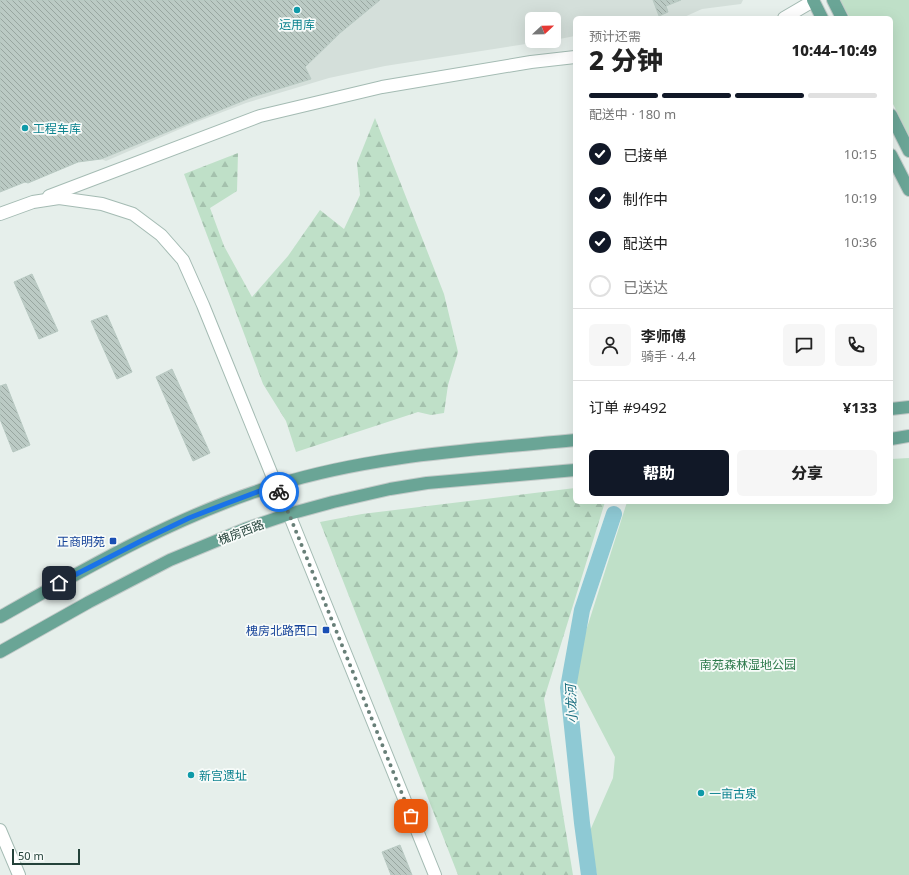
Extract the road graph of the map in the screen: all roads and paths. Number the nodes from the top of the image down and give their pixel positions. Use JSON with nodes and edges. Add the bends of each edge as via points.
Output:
{"nodes":[{"id":1,"x":813,"y":0,"type":"edge"},
{"id":2,"x":833,"y":0,"type":"edge"},
{"id":3,"x":787,"y":16,"type":"edge"},
{"id":4,"x":821,"y":16,"type":"edge"},
{"id":5,"x":841,"y":16,"type":"edge"},
{"id":6,"x":573,"y":57,"type":"edge"},
{"id":7,"x":893,"y":119,"type":"edge"},
{"id":8,"x":909,"y":151,"type":"edge"},
{"id":9,"x":893,"y":158,"type":"edge"},
{"id":10,"x":909,"y":190,"type":"edge"},
{"id":11,"x":33,"y":202,"type":"junction"},
{"id":12,"x":0,"y":214,"type":"edge"},
{"id":13,"x":909,"y":407,"type":"edge"},
{"id":14,"x":893,"y":409,"type":"edge"},
{"id":15,"x":909,"y":436,"type":"edge"},
{"id":16,"x":893,"y":438,"type":"edge"},
{"id":17,"x":573,"y":440,"type":"edge"},
{"id":18,"x":573,"y":470,"type":"edge"},
{"id":19,"x":276,"y":485,"type":"junction"},
{"id":20,"x":289,"y":514,"type":"junction"},
{"id":21,"x":0,"y":617,"type":"edge"},
{"id":22,"x":0,"y":652,"type":"edge"},
{"id":23,"x":0,"y":830,"type":"edge"},
{"id":24,"x":19,"y":875,"type":"edge"},
{"id":25,"x":435,"y":875,"type":"edge"}],
"edges":[{"from":1,"to":3,"type":"street"},
{"from":1,"to":4,"type":"main road"},
{"from":2,"to":5,"type":"main road"},
{"from":6,"to":11,"type":"street","via":[[382,87],[260,116]]},
{"from":7,"to":8,"type":"main road"},
{"from":9,"to":10,"type":"main road"},
{"from":11,"to":12,"type":"street"},
{"from":11,"to":19,"type":"street","via":[[60,198],[102,204],[133,214],[161,235],[183,260]]},
{"from":13,"to":14,"type":"main road"},
{"from":15,"to":16,"type":"main road"},
{"from":17,"to":19,"type":"main road","via":[[411,456],[363,464]]},
{"from":18,"to":20,"type":"main road","name":"槐房西路","via":[[427,483],[390,489]]},
{"from":19,"to":20,"type":"street"},
{"from":19,"to":21,"type":"main road","via":[[189,518],[71,576]]},
{"from":20,"to":22,"type":"main road","name":"槐房西路","via":[[170,560]]},
{"from":20,"to":25,"type":"street"},
{"from":23,"to":24,"type":"street"}]}
